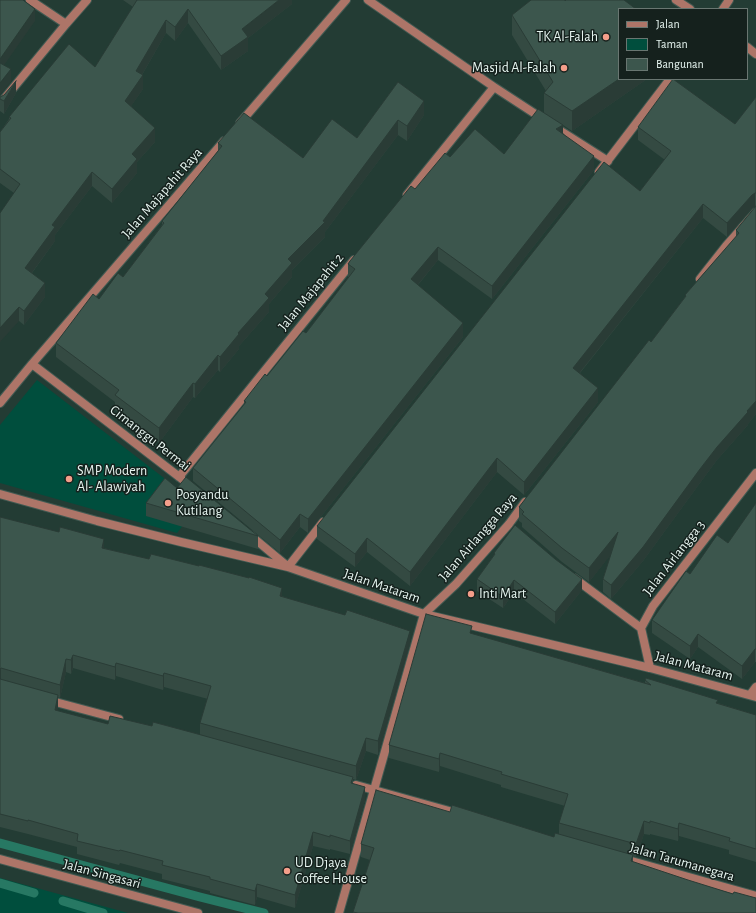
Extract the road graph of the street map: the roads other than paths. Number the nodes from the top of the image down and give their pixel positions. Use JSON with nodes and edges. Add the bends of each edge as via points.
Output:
{"nodes":[{"id":1,"x":30,"y":0,"type":"edge"},
{"id":2,"x":87,"y":0,"type":"edge"},
{"id":3,"x":346,"y":0,"type":"edge"},
{"id":4,"x":368,"y":0,"type":"edge"},
{"id":5,"x":676,"y":0,"type":"edge"},
{"id":6,"x":688,"y":8,"type":"edge"},
{"id":7,"x":66,"y":24,"type":"junction"},
{"id":8,"x":748,"y":48,"type":"edge"},
{"id":9,"x":756,"y":54,"type":"edge"},
{"id":10,"x":669,"y":80,"type":"edge"},
{"id":11,"x":494,"y":87,"type":"junction"},
{"id":12,"x":0,"y":104,"type":"edge"},
{"id":13,"x":608,"y":161,"type":"junction"},
{"id":14,"x":593,"y":180,"type":"edge"},
{"id":15,"x":404,"y":199,"type":"edge"},
{"id":16,"x":756,"y":212,"type":"edge"},
{"id":17,"x":358,"y":254,"type":"edge"},
{"id":18,"x":697,"y":283,"type":"edge"},
{"id":19,"x":32,"y":364,"type":"junction"},
{"id":20,"x":0,"y":403,"type":"edge"},
{"id":21,"x":756,"y":473,"type":"edge"},
{"id":22,"x":179,"y":476,"type":"junction"},
{"id":23,"x":191,"y":486,"type":"edge"},
{"id":24,"x":533,"y":493,"type":"edge"},
{"id":25,"x":0,"y":494,"type":"edge"},
{"id":26,"x":330,"y":513,"type":"edge"},
{"id":27,"x":246,"y":532,"type":"edge"},
{"id":28,"x":288,"y":566,"type":"junction"},
{"id":29,"x":565,"y":571,"type":"edge"},
{"id":30,"x":424,"y":614,"type":"junction"},
{"id":31,"x":641,"y":628,"type":"junction"},
{"id":32,"x":650,"y":668,"type":"junction"},
{"id":33,"x":756,"y":687,"type":"edge"},
{"id":34,"x":753,"y":696,"type":"edge"},
{"id":35,"x":38,"y":697,"type":"edge"},
{"id":36,"x":130,"y":722,"type":"edge"},
{"id":37,"x":351,"y":784,"type":"edge"},
{"id":38,"x":374,"y":790,"type":"junction"},
{"id":39,"x":466,"y":815,"type":"edge"},
{"id":40,"x":619,"y":858,"type":"edge"},
{"id":41,"x":0,"y":859,"type":"edge"},
{"id":42,"x":756,"y":896,"type":"edge"},
{"id":43,"x":198,"y":913,"type":"edge"},
{"id":44,"x":340,"y":913,"type":"edge"}],
"edges":[{"from":1,"to":7,"type":"street"},
{"from":2,"to":7,"type":"street"},
{"from":3,"to":19,"type":"street","name":"Jalan Majapahit Raya"},
{"from":4,"to":11,"type":"street"},
{"from":5,"to":6,"type":"street"},
{"from":7,"to":12,"type":"street"},
{"from":8,"to":9,"type":"street"},
{"from":10,"to":13,"type":"street"},
{"from":11,"to":13,"type":"street"},
{"from":11,"to":15,"type":"street"},
{"from":13,"to":14,"type":"street"},
{"from":16,"to":18,"type":"street"},
{"from":17,"to":22,"type":"street","name":"Jalan Majapahit 2"},
{"from":19,"to":20,"type":"street","name":"Jalan Majapahit Raya"},
{"from":19,"to":22,"type":"street","name":"Cimanggu Permai"},
{"from":21,"to":31,"type":"street","name":"Jalan Airlangga 3","via":[[653,606]]},
{"from":22,"to":23,"type":"street","name":"Cimanggu Permai"},
{"from":24,"to":30,"type":"street","name":"Jalan Airlangga Raya","via":[[511,526]]},
{"from":25,"to":28,"type":"street","name":"Jalan Mataram","via":[[96,521]]},
{"from":26,"to":28,"type":"street"},
{"from":27,"to":28,"type":"street"},
{"from":28,"to":30,"type":"street","name":"Jalan Mataram"},
{"from":29,"to":31,"type":"street"},
{"from":30,"to":32,"type":"street","name":"Jalan Mataram"},
{"from":30,"to":38,"type":"street"},
{"from":31,"to":32,"type":"street"},
{"from":32,"to":34,"type":"street","name":"Jalan Mataram"},
{"from":33,"to":34,"type":"street"},
{"from":35,"to":36,"type":"street"},
{"from":37,"to":38,"type":"street"},
{"from":38,"to":39,"type":"street"},
{"from":38,"to":44,"type":"street"},
{"from":40,"to":42,"type":"street","name":"Jalan Tarumanegara"},
{"from":41,"to":43,"type":"street","name":"Jalan Singasari"}]}
